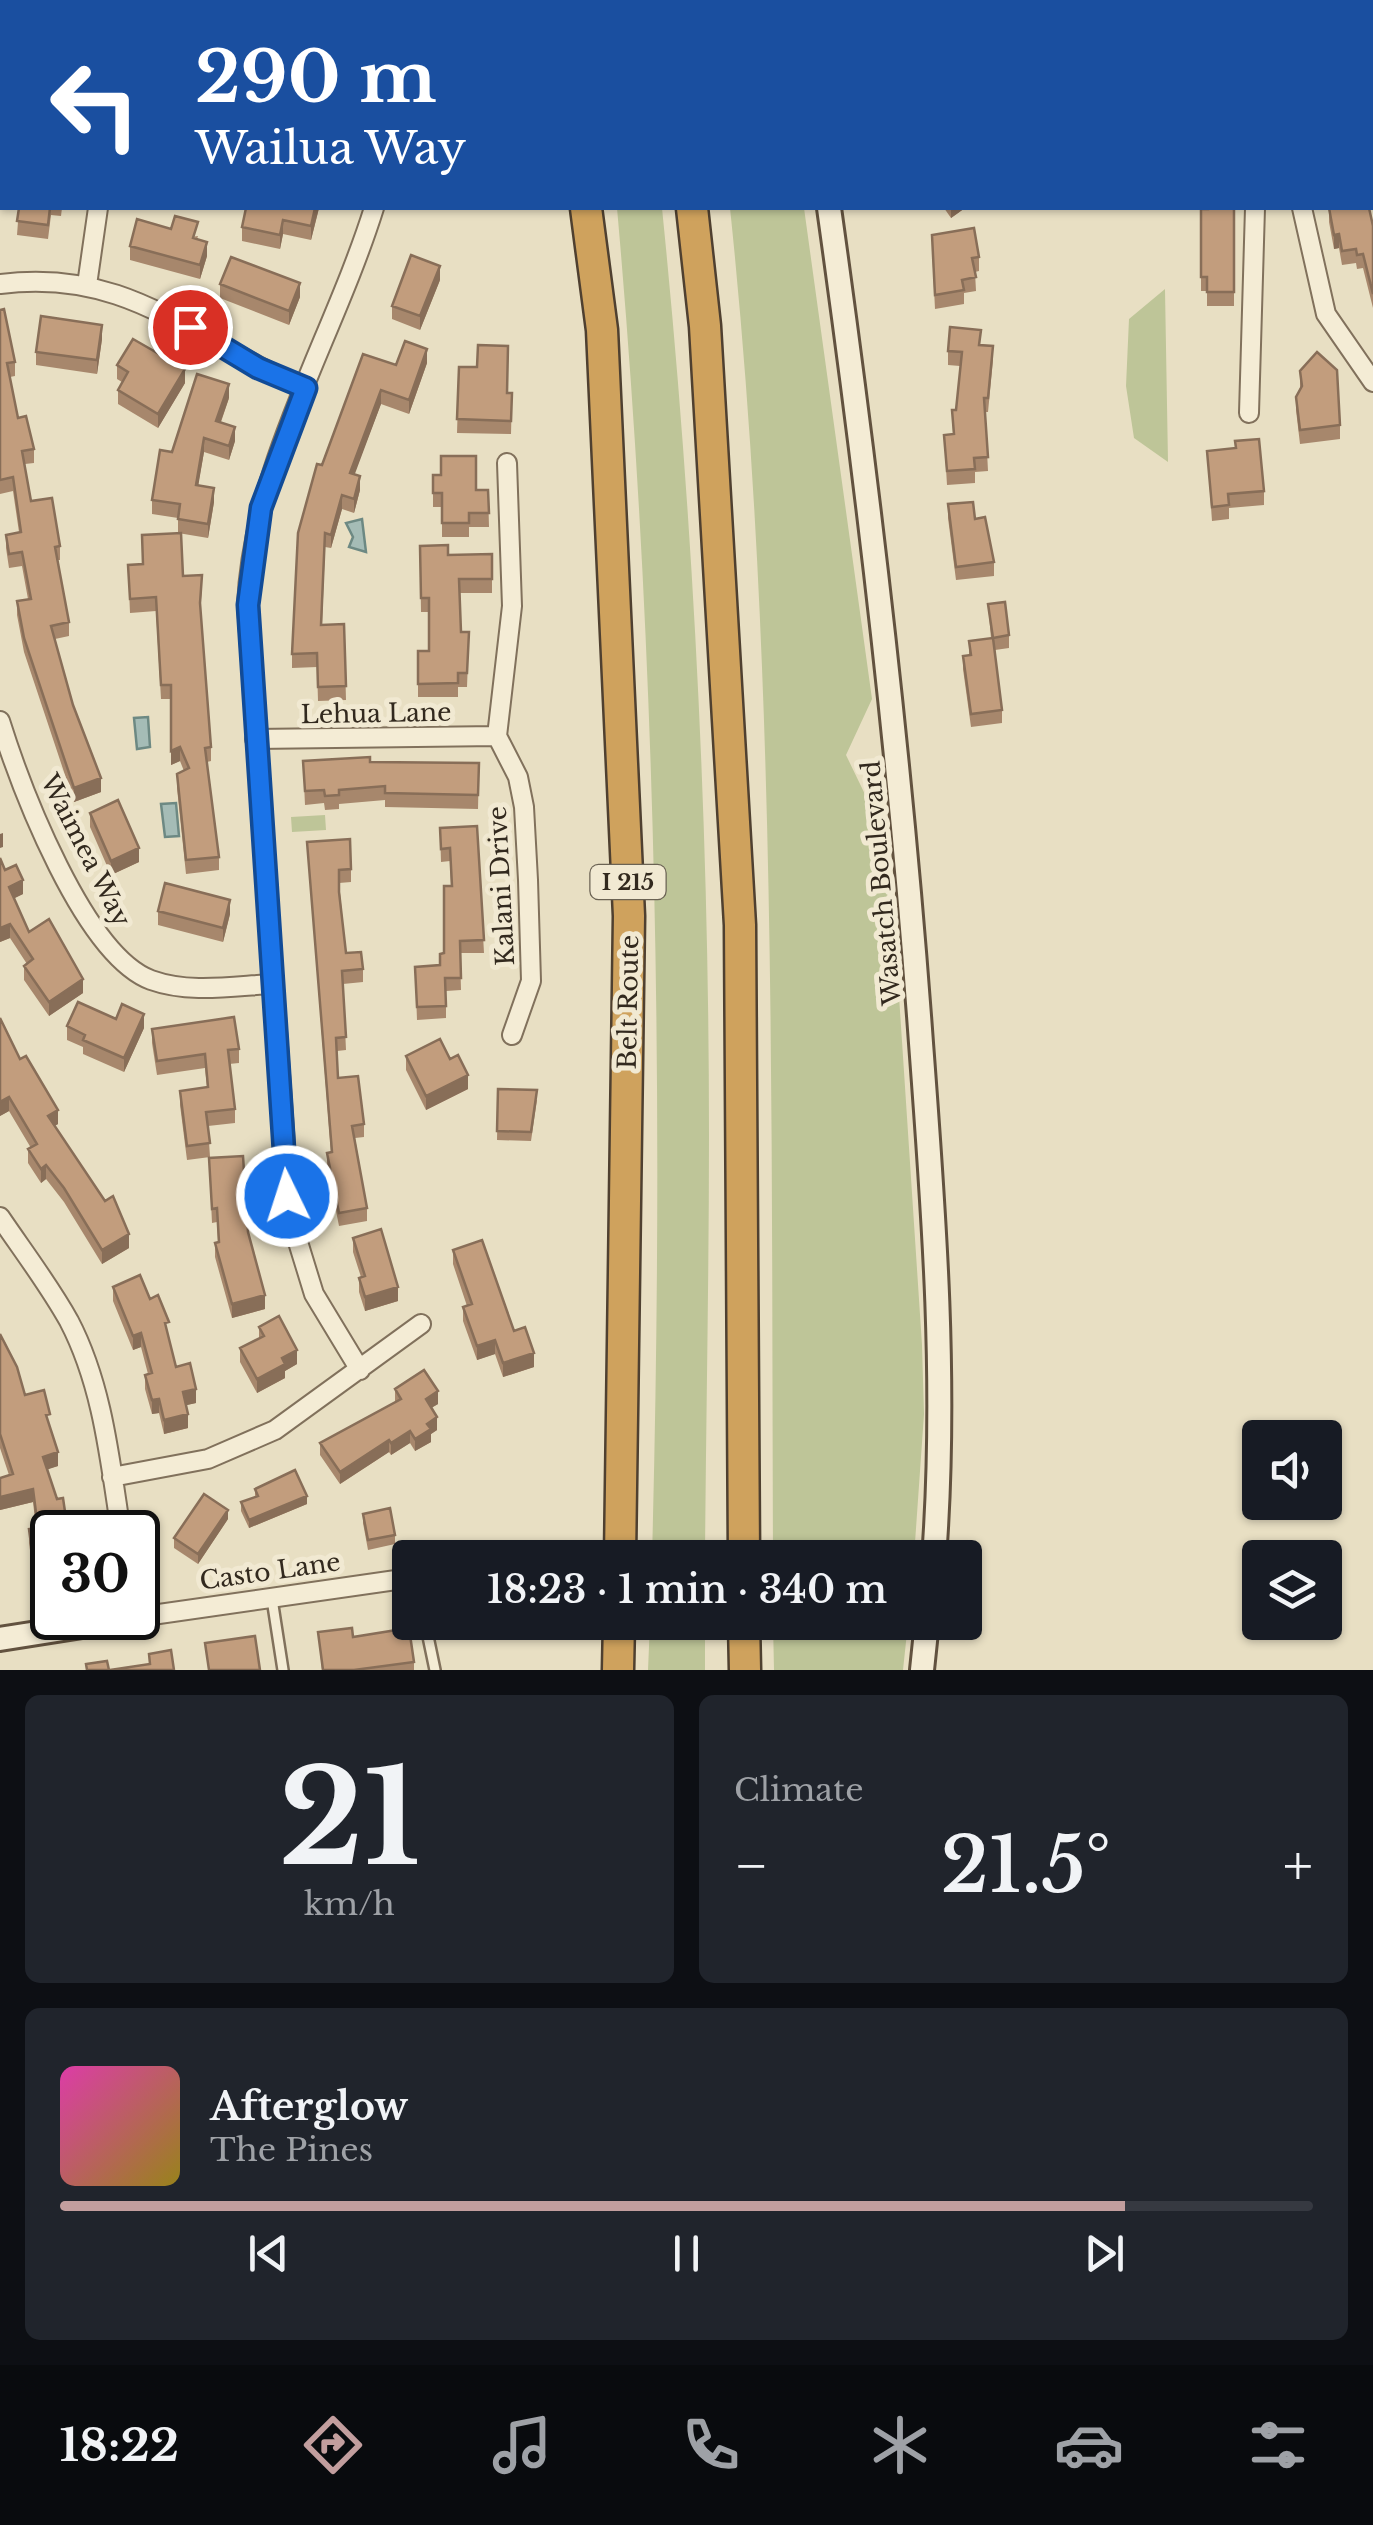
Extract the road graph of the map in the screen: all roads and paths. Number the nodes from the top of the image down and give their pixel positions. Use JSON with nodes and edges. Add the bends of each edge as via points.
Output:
{"nodes":[{"id":1,"x":98,"y":210,"type":"edge"},
{"id":2,"x":373,"y":210,"type":"edge"},
{"id":3,"x":586,"y":210,"type":"edge"},
{"id":4,"x":692,"y":210,"type":"edge"},
{"id":5,"x":829,"y":210,"type":"edge"},
{"id":6,"x":1255,"y":210,"type":"edge"},
{"id":7,"x":1302,"y":210,"type":"edge"},
{"id":8,"x":0,"y":284,"type":"edge"},
{"id":9,"x":86,"y":285,"type":"junction"},
{"id":10,"x":1373,"y":382,"type":"edge"},
{"id":11,"x":306,"y":388,"type":"junction"},
{"id":12,"x":1249,"y":413,"type":"dead end"},
{"id":13,"x":506,"y":463,"type":"dead end"},
{"id":14,"x":0,"y":721,"type":"edge"},
{"id":15,"x":497,"y":736,"type":"junction"},
{"id":16,"x":255,"y":739,"type":"junction"},
{"id":17,"x":273,"y":984,"type":"junction"},
{"id":18,"x":512,"y":1035,"type":"dead end"},
{"id":19,"x":0,"y":1217,"type":"edge"},
{"id":20,"x":422,"y":1324,"type":"dead end"},
{"id":21,"x":360,"y":1370,"type":"junction"},
{"id":22,"x":112,"y":1477,"type":"junction"},
{"id":23,"x":117,"y":1510,"type":"edge"},
{"id":24,"x":620,"y":1540,"type":"edge"},
{"id":25,"x":744,"y":1540,"type":"edge"},
{"id":26,"x":935,"y":1540,"type":"edge"},
{"id":27,"x":392,"y":1581,"type":"edge"},
{"id":28,"x":272,"y":1599,"type":"junction"},
{"id":29,"x":160,"y":1614,"type":"edge"},
{"id":30,"x":30,"y":1634,"type":"edge"},
{"id":31,"x":0,"y":1639,"type":"edge"},
{"id":32,"x":429,"y":1640,"type":"edge"},
{"id":33,"x":619,"y":1640,"type":"edge"},
{"id":34,"x":744,"y":1640,"type":"edge"},
{"id":35,"x":925,"y":1640,"type":"edge"},
{"id":36,"x":282,"y":1670,"type":"edge"},
{"id":37,"x":435,"y":1670,"type":"edge"},
{"id":38,"x":618,"y":1670,"type":"edge"},
{"id":39,"x":745,"y":1670,"type":"edge"},
{"id":40,"x":922,"y":1670,"type":"edge"}],
"edges":[{"from":1,"to":9,"type":"street"},
{"from":2,"to":11,"type":"street"},
{"from":3,"to":24,"type":"highway","name":"Belt Route","number":"I 215","via":[[602,330],[629,916]]},
{"from":4,"to":25,"type":"highway","via":[[740,925]]},
{"from":5,"to":26,"type":"street","name":"Wasatch Boulevard","via":[[902,792],[940,1335]]},
{"from":6,"to":12,"type":"street"},
{"from":7,"to":10,"type":"street","via":[[1326,314]]},
{"from":8,"to":9,"type":"street"},
{"from":9,"to":11,"type":"street","via":[[154,307]]},
{"from":11,"to":16,"type":"street","via":[[268,486],[251,556]]},
{"from":13,"to":15,"type":"street","via":[[512,606]]},
{"from":14,"to":17,"type":"street","name":"Waimea Way","via":[[51,846],[108,950],[149,979],[177,987]]},
{"from":15,"to":16,"type":"street","name":"Lehua Lane"},
{"from":15,"to":18,"type":"street","name":"Kalani Drive","via":[[518,777],[528,880],[532,981]]},
{"from":16,"to":17,"type":"street"},
{"from":17,"to":21,"type":"street","via":[[294,1236],[314,1294]]},
{"from":19,"to":22,"type":"street","via":[[79,1345],[98,1399]]},
{"from":20,"to":21,"type":"street"},
{"from":21,"to":22,"type":"street","via":[[305,1412],[224,1454]]},
{"from":22,"to":23,"type":"street"},
{"from":27,"to":28,"type":"street","name":"Casto Lane"},
{"from":28,"to":29,"type":"street","name":"Casto Lane"},
{"from":28,"to":36,"type":"lane"},
{"from":30,"to":31,"type":"street","name":"Casto Lane"},
{"from":32,"to":37,"type":"lane"},
{"from":33,"to":38,"type":"highway"},
{"from":34,"to":39,"type":"highway"},
{"from":35,"to":40,"type":"street"}]}
